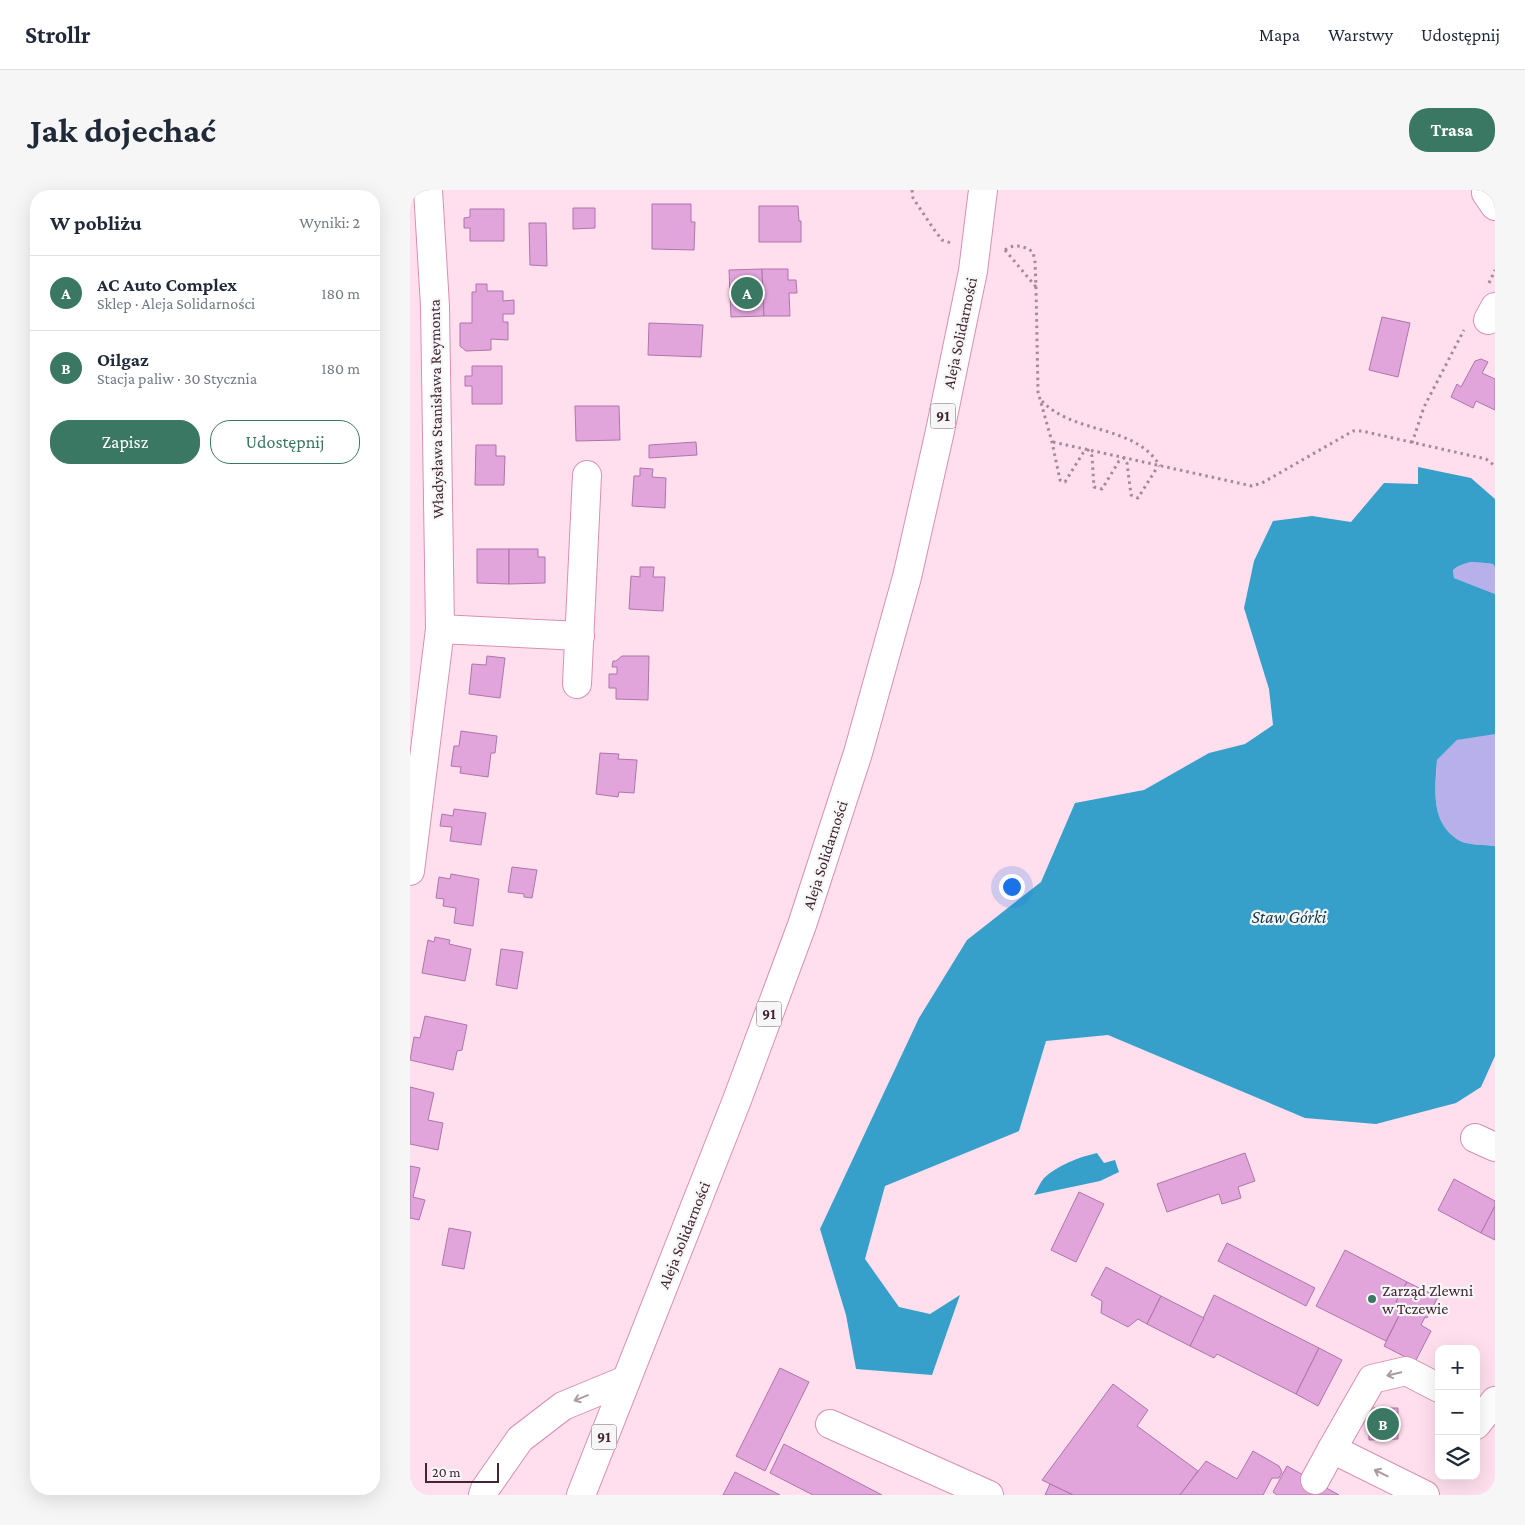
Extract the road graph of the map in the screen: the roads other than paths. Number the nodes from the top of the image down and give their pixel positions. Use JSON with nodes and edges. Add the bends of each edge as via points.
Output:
{"nodes":[{"id":1,"x":428,"y":190,"type":"edge"},
{"id":2,"x":983,"y":190,"type":"edge"},
{"id":3,"x":1486,"y":190,"type":"edge"},
{"id":4,"x":1495,"y":206,"type":"edge"},
{"id":5,"x":587,"y":475,"type":"dead end"},
{"id":6,"x":440,"y":629,"type":"junction"},
{"id":7,"x":580,"y":636,"type":"junction"},
{"id":8,"x":577,"y":684,"type":"dead end"},
{"id":9,"x":420,"y":720,"type":"edge"},
{"id":10,"x":410,"y":871,"type":"edge"},
{"id":11,"x":626,"y":1380,"type":"junction"},
{"id":12,"x":1435,"y":1386,"type":"edge"},
{"id":13,"x":830,"y":1424,"type":"dead end"},
{"id":14,"x":1332,"y":1449,"type":"junction"},
{"id":15,"x":1315,"y":1480,"type":"dead end"},
{"id":16,"x":1436,"y":1480,"type":"edge"},
{"id":17,"x":482,"y":1495,"type":"edge"},
{"id":18,"x":581,"y":1495,"type":"edge"},
{"id":19,"x":989,"y":1495,"type":"edge"},
{"id":20,"x":1425,"y":1495,"type":"edge"}],
"edges":[{"from":1,"to":6,"type":"main road","name":"Władysława Stanisława Reymonta","via":[[435,306]]},
{"from":2,"to":11,"type":"main road","name":"Aleja Solidarności","number":"91","via":[[973,271],[940,431],[907,577],[858,753],[802,925],[737,1100]]},
{"from":3,"to":4,"type":"main road"},
{"from":5,"to":7,"type":"main road"},
{"from":6,"to":7,"type":"main road"},
{"from":6,"to":9,"type":"main road","name":"Władysława Stanisława Reymonta"},
{"from":7,"to":8,"type":"main road"},
{"from":9,"to":10,"type":"main road","name":"Władysława Stanisława Reymonta"},
{"from":11,"to":17,"type":"main road","one_way":true,"via":[[563,1406],[520,1439]]},
{"from":11,"to":18,"type":"main road","name":"Aleja Solidarności","number":"91"},
{"from":12,"to":14,"type":"main road","one_way":true,"via":[[1406,1371],[1372,1379]]},
{"from":13,"to":19,"type":"main road"},
{"from":14,"to":15,"type":"main road"},
{"from":20,"to":14,"type":"main road","one_way":true},
{"from":16,"to":20,"type":"main road"}]}
